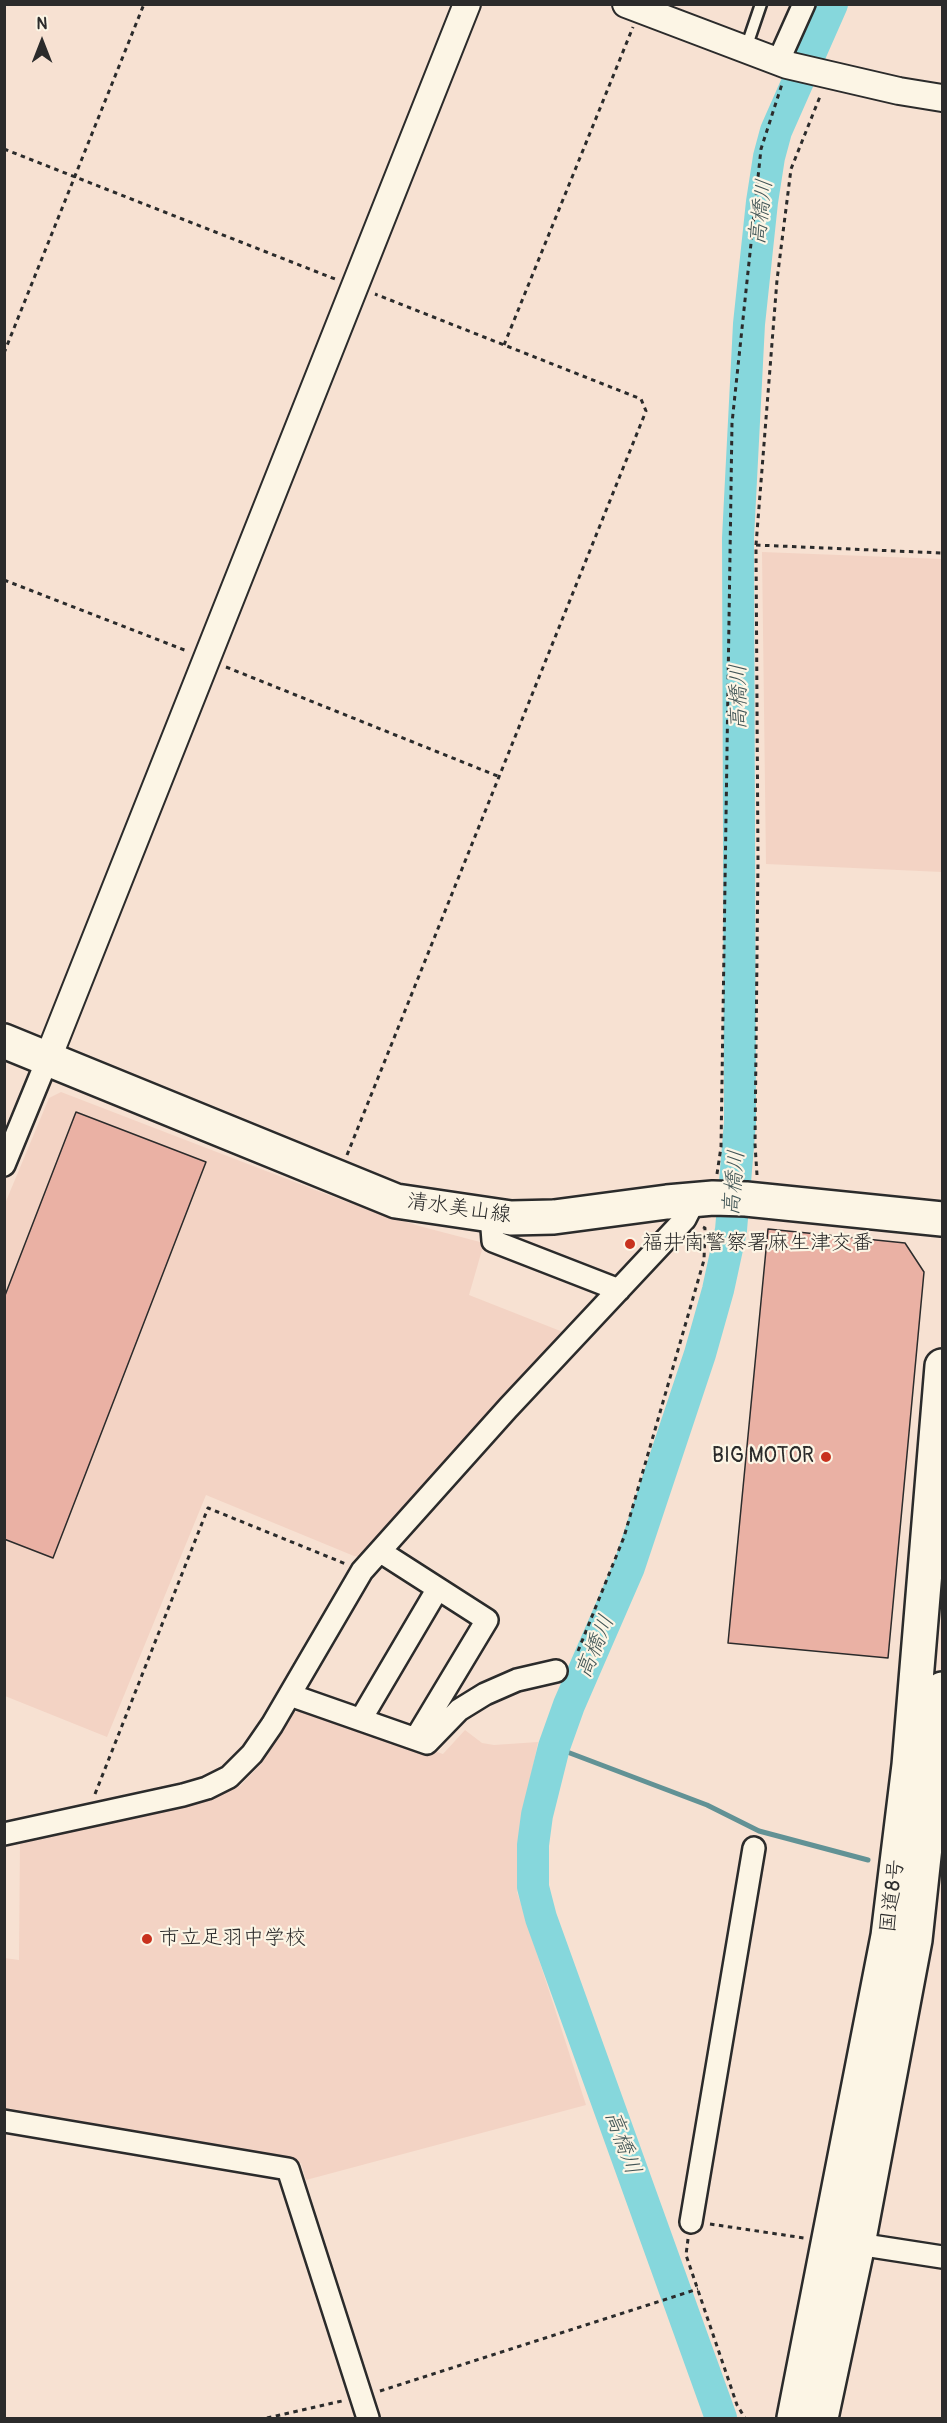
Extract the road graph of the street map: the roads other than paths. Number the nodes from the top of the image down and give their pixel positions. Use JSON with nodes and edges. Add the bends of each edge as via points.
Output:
{"nodes":[{"id":1,"x":467,"y":4,"type":"edge"},
{"id":2,"x":761,"y":4,"type":"edge"},
{"id":3,"x":804,"y":4,"type":"edge"},
{"id":4,"x":633,"y":7,"type":"edge"},
{"id":5,"x":745,"y":51,"type":"junction"},
{"id":6,"x":782,"y":64,"type":"junction"},
{"id":7,"x":942,"y":98,"type":"edge"},
{"id":8,"x":4,"y":1041,"type":"edge"},
{"id":9,"x":48,"y":1058,"type":"junction"},
{"id":10,"x":4,"y":1165,"type":"edge"},
{"id":11,"x":698,"y":1206,"type":"junction"},
{"id":12,"x":491,"y":1216,"type":"junction"},
{"id":13,"x":942,"y":1219,"type":"edge"},
{"id":14,"x":619,"y":1290,"type":"junction"},
{"id":15,"x":942,"y":1366,"type":"edge"},
{"id":16,"x":381,"y":1552,"type":"junction"},
{"id":17,"x":438,"y":1590,"type":"junction"},
{"id":18,"x":556,"y":1671,"type":"dead end"},
{"id":19,"x":942,"y":1689,"type":"edge"},
{"id":20,"x":290,"y":1695,"type":"junction"},
{"id":21,"x":361,"y":1719,"type":"junction"},
{"id":22,"x":416,"y":1738,"type":"junction"},
{"id":23,"x":4,"y":1834,"type":"edge"},
{"id":24,"x":754,"y":1848,"type":"dead end"},
{"id":25,"x":4,"y":2121,"type":"edge"},
{"id":26,"x":691,"y":2222,"type":"road end"},
{"id":27,"x":844,"y":2243,"type":"junction"},
{"id":28,"x":942,"y":2257,"type":"edge"},
{"id":29,"x":368,"y":2418,"type":"edge"},
{"id":30,"x":794,"y":2418,"type":"edge"},
{"id":31,"x":821,"y":2418,"type":"edge"}],
"edges":[{"from":1,"to":9,"type":"street"},
{"from":2,"to":5,"type":"lane"},
{"from":3,"to":6,"type":"street"},
{"from":4,"to":5,"type":"street"},
{"from":5,"to":6,"type":"street"},
{"from":6,"to":7,"type":"street","via":[[899,92]]},
{"from":8,"to":9,"type":"main road","name":"清水美山線"},
{"from":9,"to":10,"type":"street"},
{"from":9,"to":12,"type":"main road","name":"清水美山線","via":[[396,1201]]},
{"from":11,"to":12,"type":"main road","name":"清水美山線","via":[[554,1217]]},
{"from":11,"to":13,"type":"main road","name":"清水美山線","via":[[753,1200]]},
{"from":11,"to":14,"type":"street"},
{"from":12,"to":14,"type":"street","via":[[493,1241]]},
{"from":14,"to":16,"type":"street","via":[[508,1407]]},
{"from":15,"to":27,"type":"main road","name":"国道8号","via":[[909,1765]]},
{"from":16,"to":17,"type":"street"},
{"from":16,"to":20,"type":"street","via":[[362,1571]]},
{"from":17,"to":21,"type":"street"},
{"from":17,"to":22,"type":"street","via":[[487,1620]]},
{"from":18,"to":22,"type":"street","via":[[517,1680],[485,1694],[459,1710],[427,1743]]},
{"from":19,"to":27,"type":"main road","name":"国道8号","via":[[915,1940]]},
{"from":20,"to":21,"type":"street"},
{"from":20,"to":23,"type":"street","via":[[252,1754],[229,1777],[207,1788]]},
{"from":21,"to":22,"type":"street"},
{"from":24,"to":26,"type":"street"},
{"from":25,"to":29,"type":"street","via":[[288,2169]]},
{"from":27,"to":28,"type":"street"},
{"from":27,"to":30,"type":"main road","name":"国道8号"},
{"from":27,"to":31,"type":"main road","name":"国道8号"}]}
